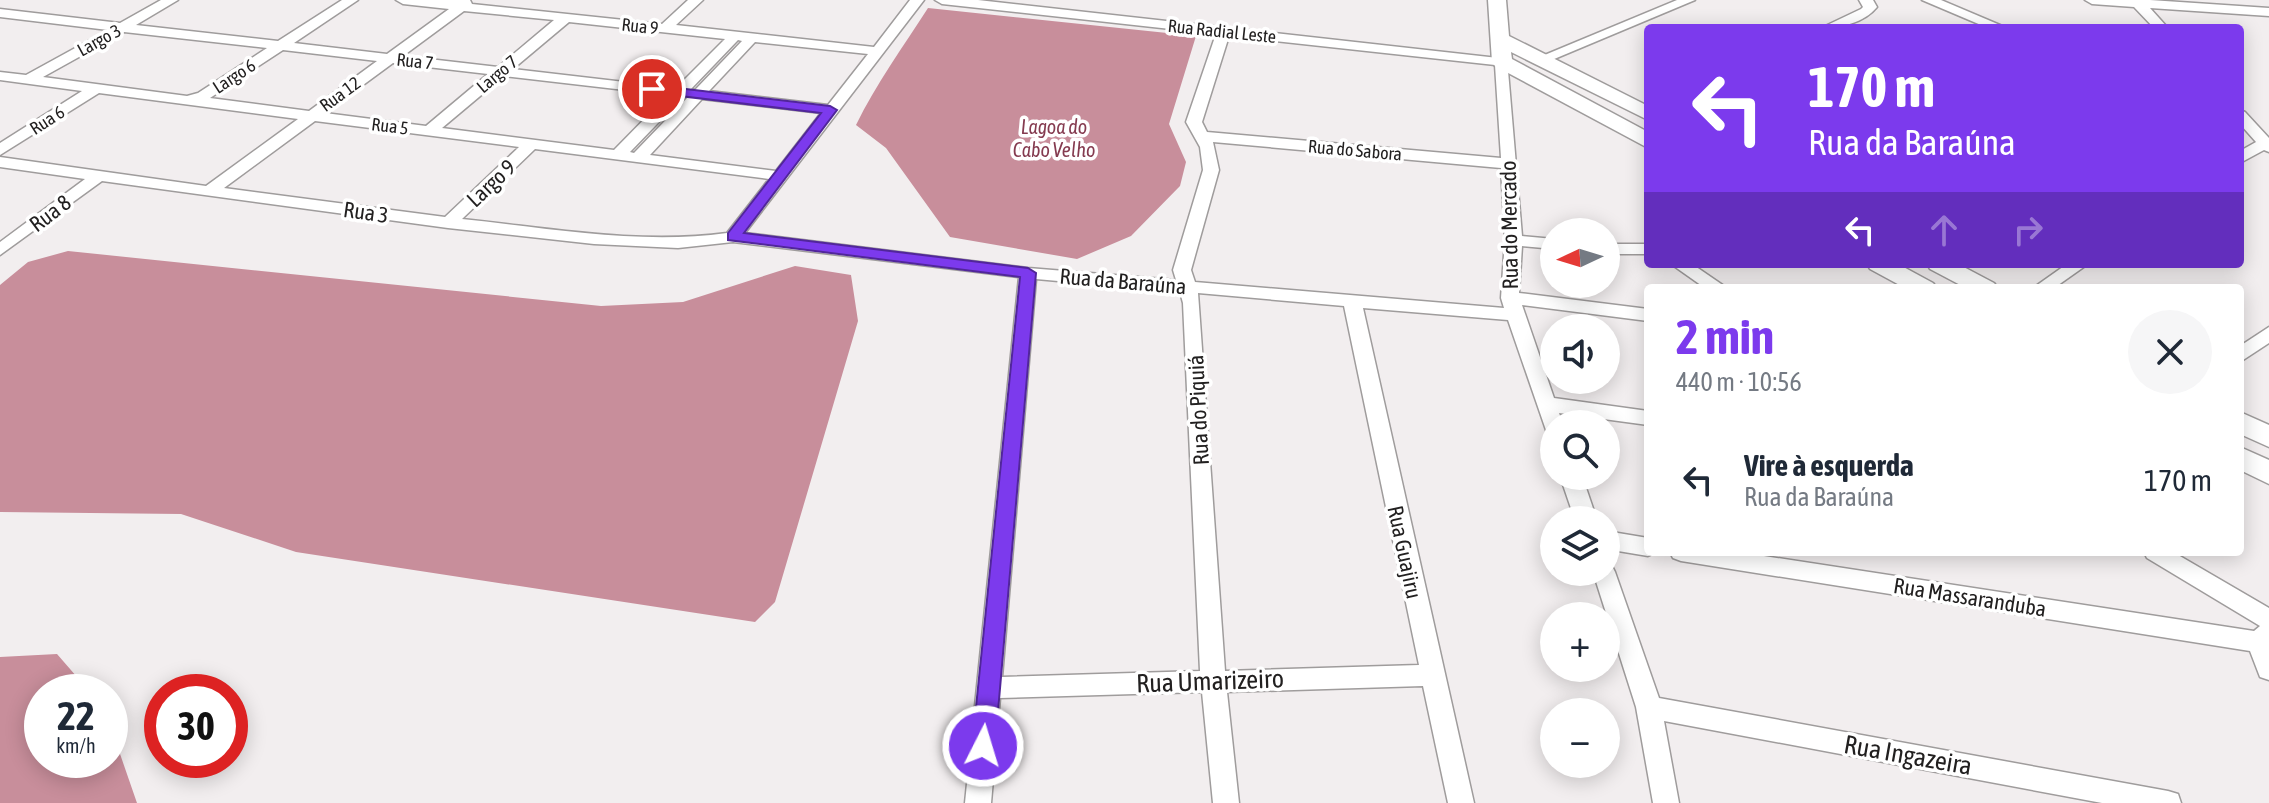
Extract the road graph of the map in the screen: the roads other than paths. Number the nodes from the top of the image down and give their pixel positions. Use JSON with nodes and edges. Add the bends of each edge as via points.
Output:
{"nodes":[{"id":1,"x":152,"y":0,"type":"edge"},
{"id":2,"x":171,"y":0,"type":"edge"},
{"id":3,"x":335,"y":0,"type":"edge"},
{"id":4,"x":351,"y":0,"type":"edge"},
{"id":5,"x":403,"y":0,"type":"edge"},
{"id":6,"x":677,"y":0,"type":"edge"},
{"id":7,"x":696,"y":0,"type":"edge"},
{"id":8,"x":917,"y":0,"type":"edge"},
{"id":9,"x":942,"y":0,"type":"edge"},
{"id":10,"x":1497,"y":0,"type":"edge"},
{"id":11,"x":1688,"y":0,"type":"edge"},
{"id":12,"x":1866,"y":0,"type":"edge"},
{"id":13,"x":1929,"y":0,"type":"edge"},
{"id":14,"x":2092,"y":0,"type":"edge"},
{"id":15,"x":2136,"y":2,"type":"edge"},
{"id":16,"x":466,"y":3,"type":"edge"},
{"id":17,"x":0,"y":13,"type":"edge"},
{"id":18,"x":2268,"y":13,"type":"edge"},
{"id":19,"x":565,"y":18,"type":"junction"},
{"id":20,"x":582,"y":20,"type":"junction"},
{"id":21,"x":107,"y":24,"type":"junction"},
{"id":22,"x":1838,"y":24,"type":"edge"},
{"id":23,"x":1990,"y":24,"type":"edge"},
{"id":24,"x":2157,"y":24,"type":"edge"},
{"id":25,"x":122,"y":26,"type":"junction"},
{"id":26,"x":648,"y":27,"type":"junction"},
{"id":27,"x":665,"y":28,"type":"junction"},
{"id":28,"x":1224,"y":31,"type":"junction"},
{"id":29,"x":735,"y":36,"type":"junction"},
{"id":30,"x":753,"y":38,"type":"junction"},
{"id":31,"x":1501,"y":39,"type":"junction"},
{"id":32,"x":274,"y":45,"type":"junction"},
{"id":33,"x":876,"y":51,"type":"junction"},
{"id":34,"x":390,"y":59,"type":"junction"},
{"id":35,"x":1542,"y":59,"type":"junction"},
{"id":36,"x":1502,"y":62,"type":"junction"},
{"id":37,"x":501,"y":71,"type":"junction"},
{"id":38,"x":519,"y":73,"type":"junction"},
{"id":39,"x":6,"y":77,"type":"edge"},
{"id":40,"x":27,"y":80,"type":"junction"},
{"id":41,"x":94,"y":90,"type":"junction"},
{"id":42,"x":678,"y":92,"type":"junction"},
{"id":43,"x":697,"y":94,"type":"junction"},
{"id":44,"x":187,"y":100,"type":"junction"},
{"id":45,"x":1639,"y":107,"type":"edge"},
{"id":46,"x":830,"y":110,"type":"junction"},
{"id":47,"x":1595,"y":112,"type":"junction"},
{"id":48,"x":310,"y":116,"type":"junction"},
{"id":49,"x":2244,"y":122,"type":"edge"},
{"id":50,"x":429,"y":131,"type":"junction"},
{"id":51,"x":448,"y":133,"type":"junction"},
{"id":52,"x":1201,"y":136,"type":"junction"},
{"id":53,"x":1644,"y":139,"type":"edge"},
{"id":54,"x":533,"y":143,"type":"junction"},
{"id":55,"x":2267,"y":145,"type":"edge"},
{"id":56,"x":0,"y":150,"type":"edge"},
{"id":57,"x":619,"y":154,"type":"junction"},
{"id":58,"x":2244,"y":156,"type":"edge"},
{"id":59,"x":639,"y":157,"type":"junction"},
{"id":60,"x":0,"y":162,"type":"edge"},
{"id":61,"x":1509,"y":164,"type":"junction"},
{"id":62,"x":100,"y":175,"type":"junction"},
{"id":63,"x":780,"y":176,"type":"junction"},
{"id":64,"x":211,"y":190,"type":"junction"},
{"id":65,"x":448,"y":223,"type":"junction"},
{"id":66,"x":733,"y":237,"type":"junction"},
{"id":67,"x":1514,"y":240,"type":"junction"},
{"id":68,"x":1540,"y":243,"type":"edge"},
{"id":69,"x":1620,"y":249,"type":"edge"},
{"id":70,"x":1644,"y":249,"type":"edge"},
{"id":71,"x":0,"y":250,"type":"edge"},
{"id":72,"x":1686,"y":268,"type":"edge"},
{"id":73,"x":1886,"y":268,"type":"edge"},
{"id":74,"x":1947,"y":268,"type":"edge"},
{"id":75,"x":2073,"y":268,"type":"edge"},
{"id":76,"x":1028,"y":273,"type":"junction"},
{"id":77,"x":1712,"y":284,"type":"edge"},
{"id":78,"x":1916,"y":284,"type":"edge"},
{"id":79,"x":1977,"y":284,"type":"edge"},
{"id":80,"x":2048,"y":284,"type":"edge"},
{"id":81,"x":1187,"y":287,"type":"junction"},
{"id":82,"x":1352,"y":300,"type":"junction"},
{"id":83,"x":1512,"y":306,"type":"junction"},
{"id":84,"x":1644,"y":315,"type":"edge"},
{"id":85,"x":2269,"y":333,"type":"edge"},
{"id":86,"x":2244,"y":353,"type":"edge"},
{"id":87,"x":1546,"y":404,"type":"junction"},
{"id":88,"x":1548,"y":410,"type":"edge"},
{"id":89,"x":1644,"y":417,"type":"edge"},
{"id":90,"x":2244,"y":424,"type":"edge"},
{"id":91,"x":2269,"y":437,"type":"edge"},
{"id":92,"x":2244,"y":459,"type":"edge"},
{"id":93,"x":2269,"y":473,"type":"edge"},
{"id":94,"x":1620,"y":542,"type":"edge"},
{"id":95,"x":1644,"y":546,"type":"edge"},
{"id":96,"x":1710,"y":556,"type":"edge"},
{"id":97,"x":2161,"y":556,"type":"edge"},
{"id":98,"x":1609,"y":586,"type":"edge"},
{"id":99,"x":2266,"y":632,"type":"edge"},
{"id":100,"x":2269,"y":670,"type":"edge"},
{"id":101,"x":1431,"y":675,"type":"junction"},
{"id":102,"x":1213,"y":681,"type":"junction"},
{"id":103,"x":989,"y":688,"type":"junction"},
{"id":104,"x":1649,"y":707,"type":"junction"},
{"id":105,"x":978,"y":803,"type":"edge"},
{"id":106,"x":1226,"y":803,"type":"edge"},
{"id":107,"x":1461,"y":803,"type":"edge"},
{"id":108,"x":1666,"y":803,"type":"edge"},
{"id":109,"x":2168,"y":803,"type":"edge"}],
"edges":[{"from":1,"to":21,"type":"street","name":"Largo 3"},
{"from":2,"to":25,"type":"street","name":"Largo 3"},
{"from":3,"to":32,"type":"street","name":"Largo 6"},
{"from":4,"to":32,"type":"street","name":"Largo 6"},
{"from":5,"to":16,"type":"street","name":"Rua 9"},
{"from":6,"to":26,"type":"street"},
{"from":7,"to":27,"type":"street"},
{"from":8,"to":33,"type":"street"},
{"from":9,"to":28,"type":"street","name":"Rua Radial Leste"},
{"from":10,"to":31,"type":"street"},
{"from":11,"to":35,"type":"street"},
{"from":12,"to":22,"type":"street","via":[[1866,12]]},
{"from":13,"to":23,"type":"street"},
{"from":14,"to":15,"type":"street"},
{"from":15,"to":18,"type":"street"},
{"from":15,"to":24,"type":"street"},
{"from":16,"to":19,"type":"street","name":"Rua 9"},
{"from":16,"to":34,"type":"street","name":"Rua 12"},
{"from":17,"to":21,"type":"street","name":"Rua 7"},
{"from":19,"to":20,"type":"street","name":"Rua 9"},
{"from":19,"to":37,"type":"street","name":"Largo 7"},
{"from":20,"to":26,"type":"street","name":"Rua 9"},
{"from":20,"to":38,"type":"street","name":"Largo 7"},
{"from":21,"to":25,"type":"street","name":"Rua 7"},
{"from":21,"to":39,"type":"street","name":"Largo 3"},
{"from":25,"to":32,"type":"street","name":"Rua 7"},
{"from":25,"to":40,"type":"street","name":"Largo 3"},
{"from":26,"to":27,"type":"street","name":"Rua 9"},
{"from":27,"to":29,"type":"street","name":"Rua 9"},
{"from":28,"to":36,"type":"street","name":"Rua Radial Leste"},
{"from":28,"to":52,"type":"street","name":"Rua do Piquiá","via":[[1195,114]]},
{"from":29,"to":30,"type":"street","name":"Rua 9"},
{"from":29,"to":42,"type":"street"},
{"from":30,"to":33,"type":"street","name":"Rua 9"},
{"from":30,"to":43,"type":"street"},
{"from":31,"to":35,"type":"street"},
{"from":31,"to":36,"type":"street"},
{"from":32,"to":34,"type":"street","name":"Rua 7"},
{"from":32,"to":44,"type":"street","name":"Largo 6","via":[[202,97]]},
{"from":33,"to":46,"type":"street"},
{"from":34,"to":37,"type":"street","name":"Rua 7"},
{"from":34,"to":48,"type":"street","name":"Rua 12"},
{"from":35,"to":45,"type":"street"},
{"from":36,"to":47,"type":"street"},
{"from":36,"to":61,"type":"street","name":"Rua do Mercado"},
{"from":37,"to":38,"type":"street","name":"Rua 7"},
{"from":37,"to":50,"type":"street","name":"Largo 7"},
{"from":38,"to":42,"type":"street","name":"Rua 7"},
{"from":38,"to":51,"type":"street","name":"Largo 7"},
{"from":39,"to":40,"type":"street","name":"Rua 5"},
{"from":40,"to":41,"type":"street","name":"Rua 5"},
{"from":41,"to":44,"type":"street","name":"Rua 5"},
{"from":41,"to":56,"type":"street","name":"Rua 6"},
{"from":42,"to":43,"type":"street","name":"Rua 7"},
{"from":42,"to":57,"type":"street"},
{"from":43,"to":46,"type":"street","name":"Rua 7"},
{"from":43,"to":59,"type":"street"},
{"from":44,"to":48,"type":"street","name":"Rua 5"},
{"from":45,"to":47,"type":"street"},
{"from":46,"to":63,"type":"street"},
{"from":47,"to":53,"type":"street"},
{"from":48,"to":50,"type":"street","name":"Rua 5"},
{"from":48,"to":64,"type":"street","name":"Rua 12"},
{"from":49,"to":55,"type":"street"},
{"from":50,"to":51,"type":"street","name":"Rua 5"},
{"from":51,"to":54,"type":"street","name":"Rua 5"},
{"from":52,"to":61,"type":"street","name":"Rua do Sabora"},
{"from":52,"to":81,"type":"street","name":"Rua do Piquiá","via":[[1211,170],[1182,270]]},
{"from":54,"to":57,"type":"street","name":"Rua 5"},
{"from":54,"to":65,"type":"street","name":"Largo 9"},
{"from":55,"to":58,"type":"street"},
{"from":57,"to":59,"type":"street","name":"Rua 5"},
{"from":59,"to":63,"type":"street","name":"Rua 5"},
{"from":60,"to":62,"type":"street","name":"Rua 3"},
{"from":61,"to":67,"type":"street","name":"Rua do Mercado"},
{"from":62,"to":64,"type":"street","name":"Rua 3"},
{"from":62,"to":71,"type":"street","name":"Rua 8"},
{"from":63,"to":66,"type":"street"},
{"from":64,"to":65,"type":"street","name":"Rua 3"},
{"from":65,"to":66,"type":"street","name":"Rua 3","via":[[639,242],[701,243]]},
{"from":66,"to":76,"type":"street","name":"Rua da Baraúna"},
{"from":67,"to":68,"type":"street"},
{"from":67,"to":83,"type":"street","name":"Rua do Mercado"},
{"from":69,"to":70,"type":"street"},
{"from":72,"to":77,"type":"street"},
{"from":73,"to":78,"type":"street"},
{"from":74,"to":79,"type":"street"},
{"from":75,"to":80,"type":"street"},
{"from":76,"to":81,"type":"street","name":"Rua da Baraúna"},
{"from":76,"to":103,"type":"street"},
{"from":81,"to":82,"type":"street","name":"Rua da Baraúna"},
{"from":81,"to":102,"type":"street","name":"Rua do Piquiá"},
{"from":82,"to":83,"type":"street","name":"Rua da Baraúna"},
{"from":82,"to":101,"type":"street","name":"Rua Guajiru"},
{"from":83,"to":84,"type":"street","name":"Rua da Baraúna"},
{"from":83,"to":87,"type":"street","name":"Rua do Mercado"},
{"from":85,"to":86,"type":"street"},
{"from":87,"to":88,"type":"street","name":"Rua do Mercado"},
{"from":87,"to":89,"type":"street"},
{"from":90,"to":91,"type":"street"},
{"from":92,"to":93,"type":"street"},
{"from":94,"to":95,"type":"street"},
{"from":96,"to":99,"type":"street","name":"Rua Massaranduba"},
{"from":97,"to":99,"type":"street"},
{"from":98,"to":104,"type":"street"},
{"from":99,"to":100,"type":"street"},
{"from":101,"to":102,"type":"street","name":"Rua Umarizeiro"},
{"from":101,"to":107,"type":"street","name":"Rua Guajiru"},
{"from":102,"to":103,"type":"street","name":"Rua Umarizeiro"},
{"from":102,"to":106,"type":"street","name":"Rua do Piquiá"},
{"from":103,"to":105,"type":"street"},
{"from":104,"to":108,"type":"street"},
{"from":104,"to":109,"type":"street","name":"Rua Ingazeira"}]}
